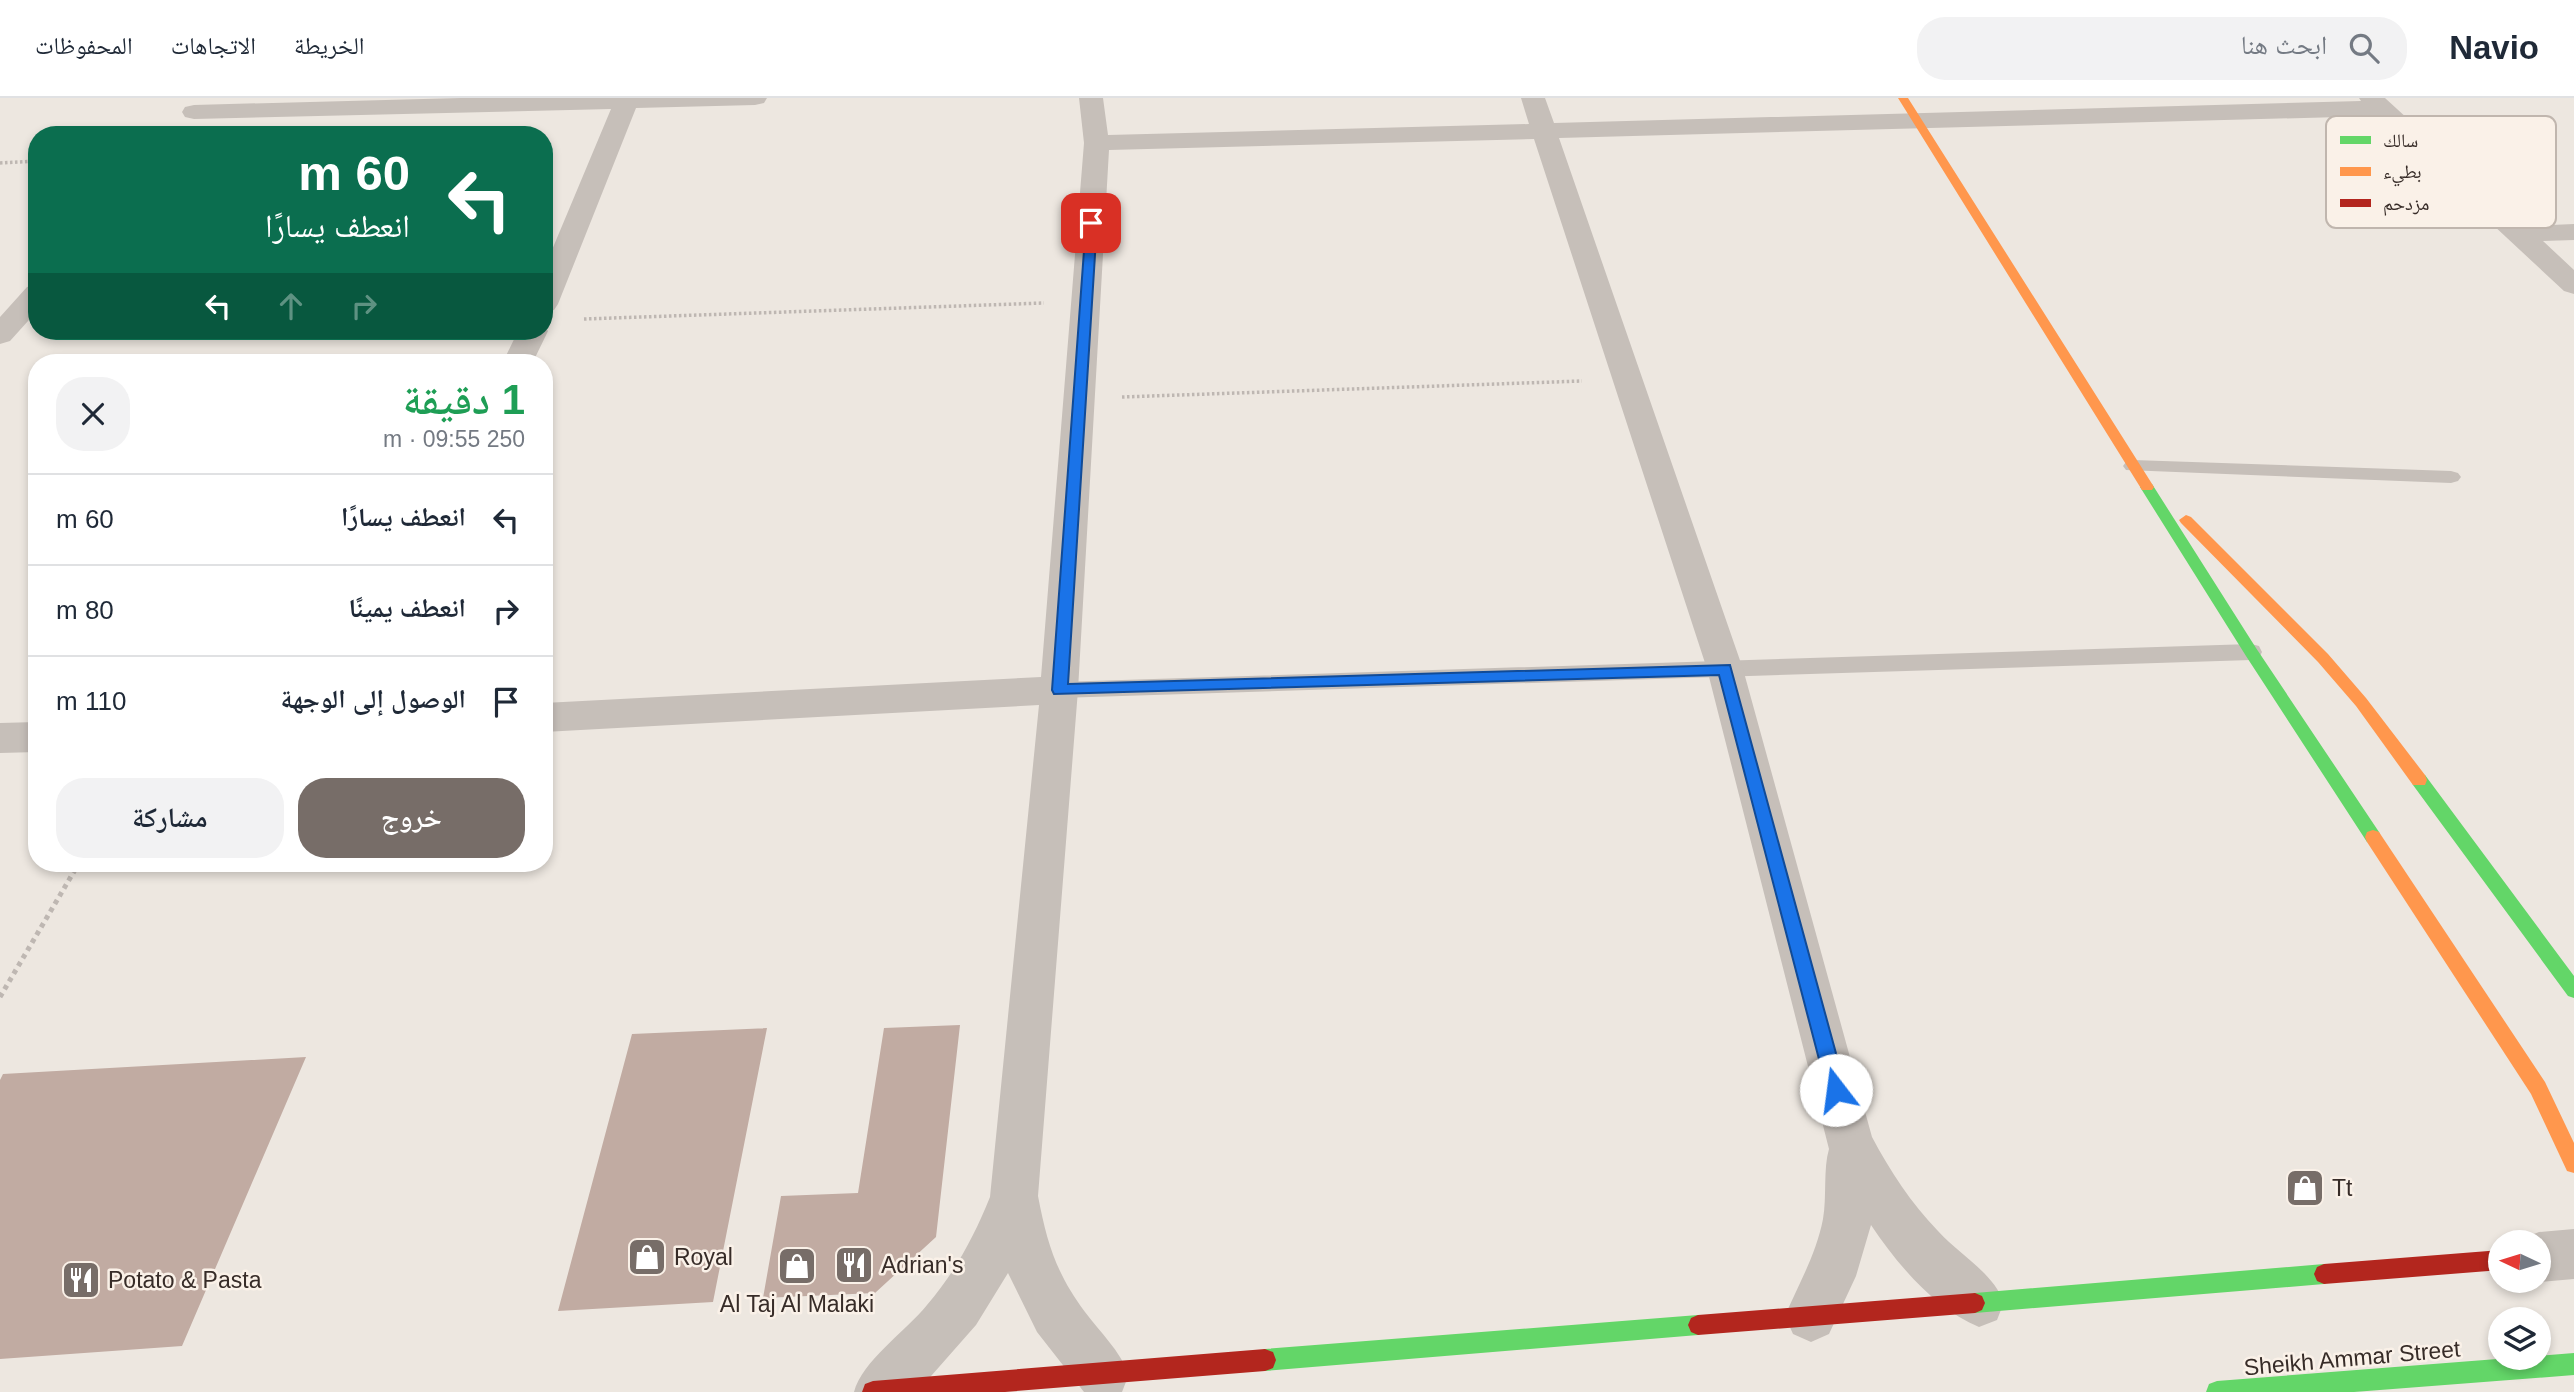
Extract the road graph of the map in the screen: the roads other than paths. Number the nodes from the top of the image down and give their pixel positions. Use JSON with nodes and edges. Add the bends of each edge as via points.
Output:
{"nodes":[{"id":1,"x":755,"y":98,"type":"edge"},
{"id":2,"x":1091,"y":98,"type":"edge"},
{"id":3,"x":1534,"y":98,"type":"edge"},
{"id":4,"x":1903,"y":98,"type":"edge"},
{"id":5,"x":626,"y":101,"type":"edge"},
{"id":6,"x":2377,"y":103,"type":"edge"},
{"id":7,"x":194,"y":112,"type":"edge"},
{"id":8,"x":2391,"y":116,"type":"edge"},
{"id":9,"x":1919,"y":121,"type":"junction"},
{"id":10,"x":1545,"y":132,"type":"junction"},
{"id":11,"x":1097,"y":144,"type":"junction"},
{"id":12,"x":2513,"y":228,"type":"edge"},
{"id":13,"x":2574,"y":232,"type":"edge"},
{"id":14,"x":2520,"y":234,"type":"junction"},
{"id":15,"x":553,"y":281,"type":"edge"},
{"id":16,"x":2574,"y":285,"type":"edge"},
{"id":17,"x":28,"y":303,"type":"edge"},
{"id":18,"x":0,"y":335,"type":"edge"},
{"id":19,"x":2133,"y":466,"type":"junction"},
{"id":20,"x":2451,"y":477,"type":"dead end"},
{"id":21,"x":2251,"y":652,"type":"junction"},
{"id":22,"x":1725,"y":669,"type":"junction"},
{"id":23,"x":1059,"y":690,"type":"junction"},
{"id":24,"x":553,"y":718,"type":"edge"},
{"id":25,"x":28,"y":737,"type":"edge"},
{"id":26,"x":0,"y":738,"type":"edge"},
{"id":27,"x":2574,"y":989,"type":"edge"},
{"id":28,"x":1850,"y":1143,"type":"junction"},
{"id":29,"x":2574,"y":1164,"type":"edge"},
{"id":30,"x":1014,"y":1196,"type":"junction"},
{"id":31,"x":2574,"y":1254,"type":"edge"},
{"id":32,"x":2552,"y":1256,"type":"edge"},
{"id":33,"x":2488,"y":1261,"type":"edge"},
{"id":34,"x":1979,"y":1302,"type":"junction"},
{"id":35,"x":1811,"y":1316,"type":"junction"},
{"id":36,"x":2574,"y":1364,"type":"edge"},
{"id":37,"x":1103,"y":1374,"type":"junction"},
{"id":38,"x":880,"y":1391,"type":"edge"},
{"id":39,"x":873,"y":1392,"type":"edge"},
{"id":40,"x":2217,"y":1392,"type":"edge"}],
"edges":[{"from":1,"to":5,"type":"street"},
{"from":2,"to":11,"type":"street"},
{"from":3,"to":10,"type":"street"},
{"from":4,"to":9,"type":"street"},
{"from":5,"to":7,"type":"street"},
{"from":5,"to":15,"type":"street"},
{"from":6,"to":8,"type":"street"},
{"from":6,"to":9,"type":"street"},
{"from":9,"to":10,"type":"street"},
{"from":9,"to":19,"type":"street"},
{"from":10,"to":11,"type":"street"},
{"from":10,"to":22,"type":"street"},
{"from":11,"to":23,"type":"street"},
{"from":12,"to":14,"type":"street"},
{"from":13,"to":14,"type":"street"},
{"from":14,"to":16,"type":"street"},
{"from":17,"to":18,"type":"street"},
{"from":19,"to":20,"type":"lane"},
{"from":19,"to":21,"type":"street"},
{"from":19,"to":27,"type":"street","via":[[2361,702]]},
{"from":21,"to":22,"type":"lane"},
{"from":21,"to":29,"type":"street","via":[[2538,1088]]},
{"from":22,"to":23,"type":"lane"},
{"from":22,"to":28,"type":"street"},
{"from":23,"to":24,"type":"street"},
{"from":23,"to":30,"type":"street"},
{"from":25,"to":26,"type":"street"},
{"from":28,"to":34,"type":"street","via":[[1896,1223],[1948,1278]]},
{"from":28,"to":35,"type":"street","via":[[1849,1222],[1828,1286]]},
{"from":30,"to":37,"type":"street","via":[[1023,1245],[1041,1291],[1068,1334]]},
{"from":30,"to":38,"type":"street","via":[[995,1248],[965,1299],[926,1347]]},
{"from":31,"to":32,"type":"street"},
{"from":33,"to":34,"type":"street"},
{"from":34,"to":35,"type":"street"},
{"from":35,"to":37,"type":"street"},
{"from":36,"to":40,"type":"street","name":"Sheikh Ammar Street"},
{"from":37,"to":38,"type":"street"},
{"from":38,"to":39,"type":"street"}]}
